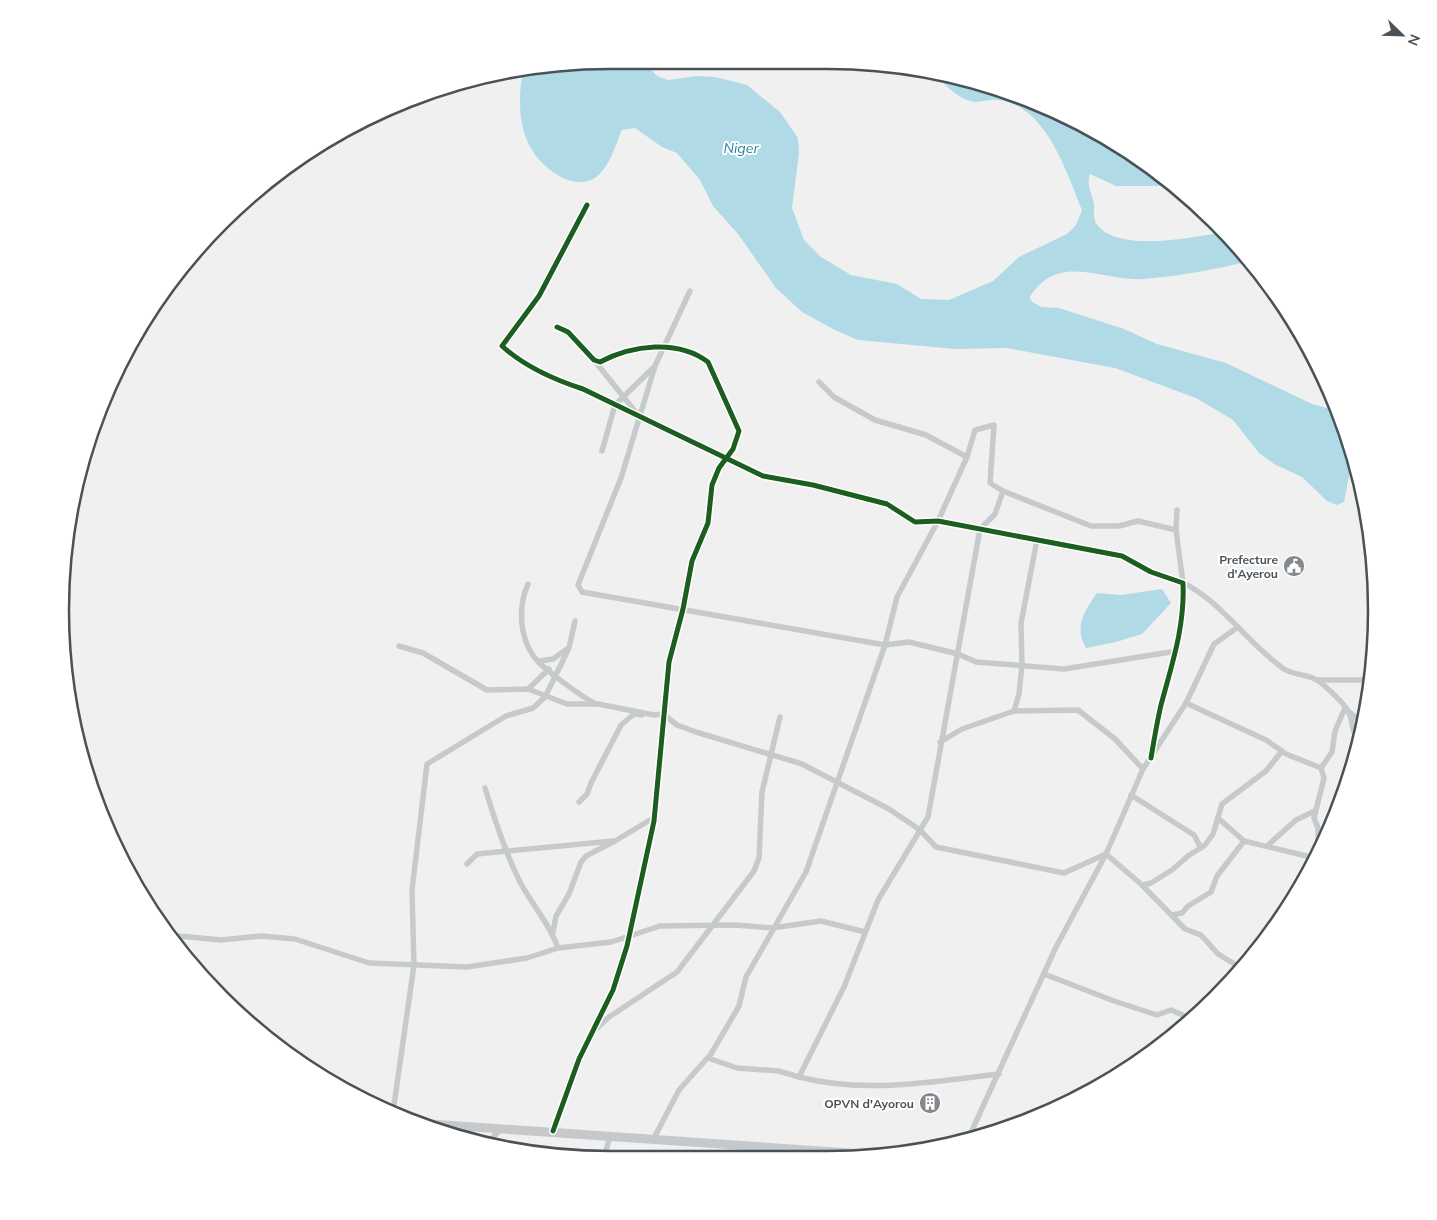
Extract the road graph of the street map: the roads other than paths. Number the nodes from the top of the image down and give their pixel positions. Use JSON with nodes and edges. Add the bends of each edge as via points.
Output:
{"nodes":[{"id":1,"x":587,"y":205,"type":"dead end"},
{"id":2,"x":690,"y":291,"type":"dead end"},
{"id":3,"x":557,"y":327,"type":"dead end"},
{"id":4,"x":665,"y":347,"type":"junction"},
{"id":5,"x":594,"y":360,"type":"junction"},
{"id":6,"x":655,"y":366,"type":"junction"},
{"id":7,"x":820,"y":382,"type":"dead end"},
{"id":8,"x":625,"y":396,"type":"junction"},
{"id":9,"x":616,"y":405,"type":"junction"},
{"id":10,"x":640,"y":417,"type":"junction"},
{"id":11,"x":602,"y":451,"type":"dead end"},
{"id":12,"x":967,"y":456,"type":"junction"},
{"id":13,"x":727,"y":457,"type":"junction"},
{"id":14,"x":1003,"y":490,"type":"junction"},
{"id":15,"x":1177,"y":510,"type":"dead end"},
{"id":16,"x":938,"y":521,"type":"junction"},
{"id":17,"x":980,"y":529,"type":"junction"},
{"id":18,"x":1176,"y":530,"type":"junction"},
{"id":19,"x":1037,"y":540,"type":"junction"},
{"id":20,"x":1183,"y":583,"type":"junction"},
{"id":21,"x":528,"y":584,"type":"dead end"},
{"id":22,"x":684,"y":610,"type":"junction"},
{"id":23,"x":575,"y":621,"type":"dead end"},
{"id":24,"x":1238,"y":627,"type":"junction"},
{"id":25,"x":885,"y":645,"type":"junction"},
{"id":26,"x":399,"y":646,"type":"dead end"},
{"id":27,"x":569,"y":648,"type":"junction"},
{"id":28,"x":1177,"y":651,"type":"junction"},
{"id":29,"x":958,"y":654,"type":"junction"},
{"id":30,"x":540,"y":661,"type":"junction"},
{"id":31,"x":1022,"y":665,"type":"junction"},
{"id":32,"x":549,"y":669,"type":"junction"},
{"id":33,"x":555,"y":674,"type":"junction"},
{"id":34,"x":1318,"y":680,"type":"junction"},
{"id":35,"x":1364,"y":680,"type":"edge"},
{"id":36,"x":528,"y":689,"type":"junction"},
{"id":37,"x":545,"y":697,"type":"junction"},
{"id":38,"x":1186,"y":703,"type":"junction"},
{"id":39,"x":598,"y":704,"type":"junction"},
{"id":40,"x":1347,"y":710,"type":"junction"},
{"id":41,"x":1014,"y":711,"type":"junction"},
{"id":42,"x":664,"y":714,"type":"junction"},
{"id":43,"x":654,"y":715,"type":"junction"},
{"id":44,"x":780,"y":717,"type":"dead end"},
{"id":45,"x":1357,"y":719,"type":"edge"},
{"id":46,"x":1354,"y":735,"type":"edge"},
{"id":47,"x":940,"y":742,"type":"junction"},
{"id":48,"x":1282,"y":751,"type":"junction"},
{"id":49,"x":770,"y":753,"type":"junction"},
{"id":50,"x":1151,"y":758,"type":"junction"},
{"id":51,"x":1322,"y":768,"type":"junction"},
{"id":52,"x":1143,"y":769,"type":"junction"},
{"id":53,"x":836,"y":782,"type":"junction"},
{"id":54,"x":486,"y":788,"type":"dead end"},
{"id":55,"x":1132,"y":796,"type":"junction"},
{"id":56,"x":579,"y":802,"type":"dead end"},
{"id":57,"x":1315,"y":812,"type":"junction"},
{"id":58,"x":655,"y":817,"type":"junction"},
{"id":59,"x":1218,"y":818,"type":"junction"},
{"id":60,"x":920,"y":830,"type":"junction"},
{"id":61,"x":1318,"y":836,"type":"edge"},
{"id":62,"x":615,"y":841,"type":"junction"},
{"id":63,"x":1244,"y":841,"type":"junction"},
{"id":64,"x":1267,"y":846,"type":"junction"},
{"id":65,"x":1201,"y":848,"type":"junction"},
{"id":66,"x":506,"y":852,"type":"junction"},
{"id":67,"x":1106,"y":854,"type":"junction"},
{"id":68,"x":1308,"y":857,"type":"edge"},
{"id":69,"x":467,"y":864,"type":"dead end"},
{"id":70,"x":1142,"y":884,"type":"junction"},
{"id":71,"x":1172,"y":916,"type":"junction"},
{"id":72,"x":713,"y":925,"type":"junction"},
{"id":73,"x":772,"y":928,"type":"junction"},
{"id":74,"x":553,"y":932,"type":"junction"},
{"id":75,"x":866,"y":932,"type":"junction"},
{"id":76,"x":179,"y":936,"type":"edge"},
{"id":77,"x":629,"y":938,"type":"junction"},
{"id":78,"x":558,"y":948,"type":"junction"},
{"id":79,"x":1236,"y":965,"type":"edge"},
{"id":80,"x":414,"y":966,"type":"junction"},
{"id":81,"x":1044,"y":974,"type":"junction"},
{"id":82,"x":1185,"y":1016,"type":"edge"},
{"id":83,"x":591,"y":1035,"type":"junction"},
{"id":84,"x":708,"y":1058,"type":"junction"},
{"id":85,"x":999,"y":1074,"type":"junction"},
{"id":86,"x":799,"y":1077,"type":"junction"},
{"id":87,"x":394,"y":1106,"type":"edge"},
{"id":88,"x":441,"y":1124,"type":"edge"},
{"id":89,"x":502,"y":1128,"type":"junction"},
{"id":90,"x":553,"y":1131,"type":"junction"},
{"id":91,"x":971,"y":1132,"type":"edge"},
{"id":92,"x":610,"y":1136,"type":"junction"},
{"id":93,"x":492,"y":1138,"type":"edge"},
{"id":94,"x":653,"y":1140,"type":"junction"},
{"id":95,"x":606,"y":1151,"type":"edge"},
{"id":96,"x":818,"y":1151,"type":"edge"}],
"edges":[{"from":1,"to":9,"type":"street","via":[[539,296],[502,346],[516,359]]},
{"from":2,"to":4,"type":"street"},
{"from":3,"to":5,"type":"street","via":[[568,332]]},
{"from":4,"to":5,"type":"street","via":[[620,352],[600,362]]},
{"from":4,"to":6,"type":"street"},
{"from":4,"to":13,"type":"street","via":[[680,349],[708,362],[739,431]]},
{"from":5,"to":8,"type":"street"},
{"from":6,"to":8,"type":"street"},
{"from":6,"to":10,"type":"street"},
{"from":7,"to":12,"type":"street","via":[[834,397],[875,420],[926,435]]},
{"from":8,"to":9,"type":"street"},
{"from":8,"to":10,"type":"street"},
{"from":9,"to":10,"type":"street"},
{"from":9,"to":11,"type":"street"},
{"from":10,"to":13,"type":"street"},
{"from":10,"to":22,"type":"street","via":[[621,478],[578,585],[587,594]]},
{"from":12,"to":14,"type":"street","via":[[975,430],[994,425],[990,483]]},
{"from":12,"to":16,"type":"street"},
{"from":13,"to":16,"type":"street","via":[[763,476],[887,504],[915,522]]},
{"from":13,"to":22,"type":"street","via":[[712,485],[708,523],[692,560]]},
{"from":14,"to":17,"type":"street","via":[[995,514]]},
{"from":14,"to":18,"type":"street","via":[[1091,526],[1119,526],[1138,521]]},
{"from":15,"to":18,"type":"street"},
{"from":16,"to":17,"type":"street"},
{"from":16,"to":25,"type":"street","via":[[897,597]]},
{"from":17,"to":19,"type":"street"},
{"from":17,"to":29,"type":"street"},
{"from":18,"to":20,"type":"street"},
{"from":19,"to":20,"type":"street","via":[[1122,556],[1151,572]]},
{"from":19,"to":31,"type":"street","via":[[1021,623]]},
{"from":20,"to":24,"type":"street"},
{"from":20,"to":28,"type":"street","via":[[1184,607]]},
{"from":21,"to":30,"type":"street","via":[[522,599],[522,628]]},
{"from":22,"to":25,"type":"street"},
{"from":22,"to":42,"type":"street","via":[[669,662]]},
{"from":23,"to":27,"type":"street"},
{"from":24,"to":34,"type":"street","via":[[1252,644],[1286,671]]},
{"from":24,"to":38,"type":"street","via":[[1214,644]]},
{"from":25,"to":29,"type":"street","via":[[909,642]]},
{"from":25,"to":53,"type":"street"},
{"from":26,"to":36,"type":"street","via":[[423,653],[487,690]]},
{"from":27,"to":30,"type":"street","via":[[553,659]]},
{"from":27,"to":33,"type":"street"},
{"from":28,"to":31,"type":"street","via":[[1064,669]]},
{"from":28,"to":50,"type":"street","via":[[1161,706]]},
{"from":29,"to":31,"type":"street","via":[[976,662]]},
{"from":29,"to":47,"type":"street"},
{"from":30,"to":32,"type":"street"},
{"from":31,"to":41,"type":"street"},
{"from":32,"to":33,"type":"street"},
{"from":32,"to":36,"type":"street"},
{"from":33,"to":37,"type":"street"},
{"from":33,"to":39,"type":"street","via":[[581,696]]},
{"from":34,"to":35,"type":"street"},
{"from":34,"to":40,"type":"street"},
{"from":36,"to":37,"type":"street"},
{"from":37,"to":39,"type":"street","via":[[567,704]]},
{"from":37,"to":80,"type":"street","via":[[533,708],[506,716],[427,764],[412,890]]},
{"from":38,"to":48,"type":"street","via":[[1233,723]]},
{"from":38,"to":50,"type":"street"},
{"from":39,"to":43,"type":"street"},
{"from":40,"to":45,"type":"street"},
{"from":40,"to":46,"type":"street"},
{"from":40,"to":51,"type":"street","via":[[1335,730],[1332,752]]},
{"from":41,"to":47,"type":"street","via":[[962,729]]},
{"from":41,"to":52,"type":"street","via":[[1078,710],[1115,739]]},
{"from":42,"to":43,"type":"street"},
{"from":42,"to":49,"type":"street","via":[[677,725],[696,732]]},
{"from":42,"to":58,"type":"street"},
{"from":43,"to":56,"type":"street","via":[[634,714],[621,725],[588,794]]},
{"from":44,"to":49,"type":"street"},
{"from":47,"to":60,"type":"street","via":[[928,817]]},
{"from":48,"to":51,"type":"street"},
{"from":48,"to":59,"type":"street","via":[[1266,771],[1222,804]]},
{"from":49,"to":53,"type":"street","via":[[802,764]]},
{"from":49,"to":72,"type":"street","via":[[762,792],[759,858],[754,872]]},
{"from":50,"to":52,"type":"street"},
{"from":51,"to":57,"type":"street","via":[[1324,778]]},
{"from":52,"to":55,"type":"street"},
{"from":53,"to":60,"type":"street","via":[[889,809]]},
{"from":53,"to":73,"type":"street","via":[[806,872]]},
{"from":54,"to":66,"type":"street"},
{"from":55,"to":65,"type":"street","via":[[1194,835]]},
{"from":55,"to":67,"type":"street"},
{"from":57,"to":61,"type":"street"},
{"from":57,"to":64,"type":"street","via":[[1296,820]]},
{"from":58,"to":62,"type":"street"},
{"from":58,"to":77,"type":"street"},
{"from":59,"to":63,"type":"street"},
{"from":59,"to":65,"type":"street","via":[[1213,834]]},
{"from":60,"to":67,"type":"street","via":[[936,847],[1064,873]]},
{"from":60,"to":75,"type":"street","via":[[878,900]]},
{"from":62,"to":66,"type":"street"},
{"from":62,"to":74,"type":"street","via":[[581,862],[569,894],[556,916]]},
{"from":63,"to":64,"type":"street"},
{"from":63,"to":71,"type":"street","via":[[1217,876],[1211,892],[1182,913]]},
{"from":64,"to":68,"type":"street"},
{"from":65,"to":70,"type":"street","via":[[1172,870]]},
{"from":66,"to":69,"type":"street","via":[[476,854]]},
{"from":66,"to":74,"type":"street","via":[[543,921]]},
{"from":67,"to":70,"type":"street"},
{"from":67,"to":81,"type":"street"},
{"from":70,"to":71,"type":"street"},
{"from":71,"to":79,"type":"street","via":[[1185,929],[1201,935],[1218,954]]},
{"from":72,"to":73,"type":"street"},
{"from":72,"to":77,"type":"street","via":[[660,926]]},
{"from":72,"to":83,"type":"street","via":[[677,972],[609,1017]]},
{"from":73,"to":75,"type":"street","via":[[821,921]]},
{"from":73,"to":84,"type":"street","via":[[746,977],[739,1006]]},
{"from":74,"to":78,"type":"street"},
{"from":75,"to":86,"type":"street","via":[[844,987]]},
{"from":76,"to":80,"type":"street","via":[[221,940],[262,936],[295,939],[369,963]]},
{"from":77,"to":78,"type":"street"},
{"from":77,"to":83,"type":"street","via":[[613,990]]},
{"from":78,"to":80,"type":"street","via":[[527,958],[480,966]]},
{"from":80,"to":87,"type":"street"},
{"from":81,"to":82,"type":"street","via":[[1157,1015],[1171,1010]]},
{"from":81,"to":85,"type":"street"},
{"from":83,"to":90,"type":"street"},
{"from":84,"to":86,"type":"street","via":[[736,1068],[779,1071]]},
{"from":84,"to":94,"type":"street","via":[[679,1090]]},
{"from":85,"to":86,"type":"street","via":[[889,1087],[821,1083]]},
{"from":85,"to":91,"type":"street"},
{"from":88,"to":89,"type":"main road"},
{"from":89,"to":90,"type":"main road"},
{"from":89,"to":93,"type":"street"},
{"from":90,"to":92,"type":"main road"},
{"from":92,"to":94,"type":"main road"},
{"from":92,"to":95,"type":"street"},
{"from":94,"to":96,"type":"main road"}]}
